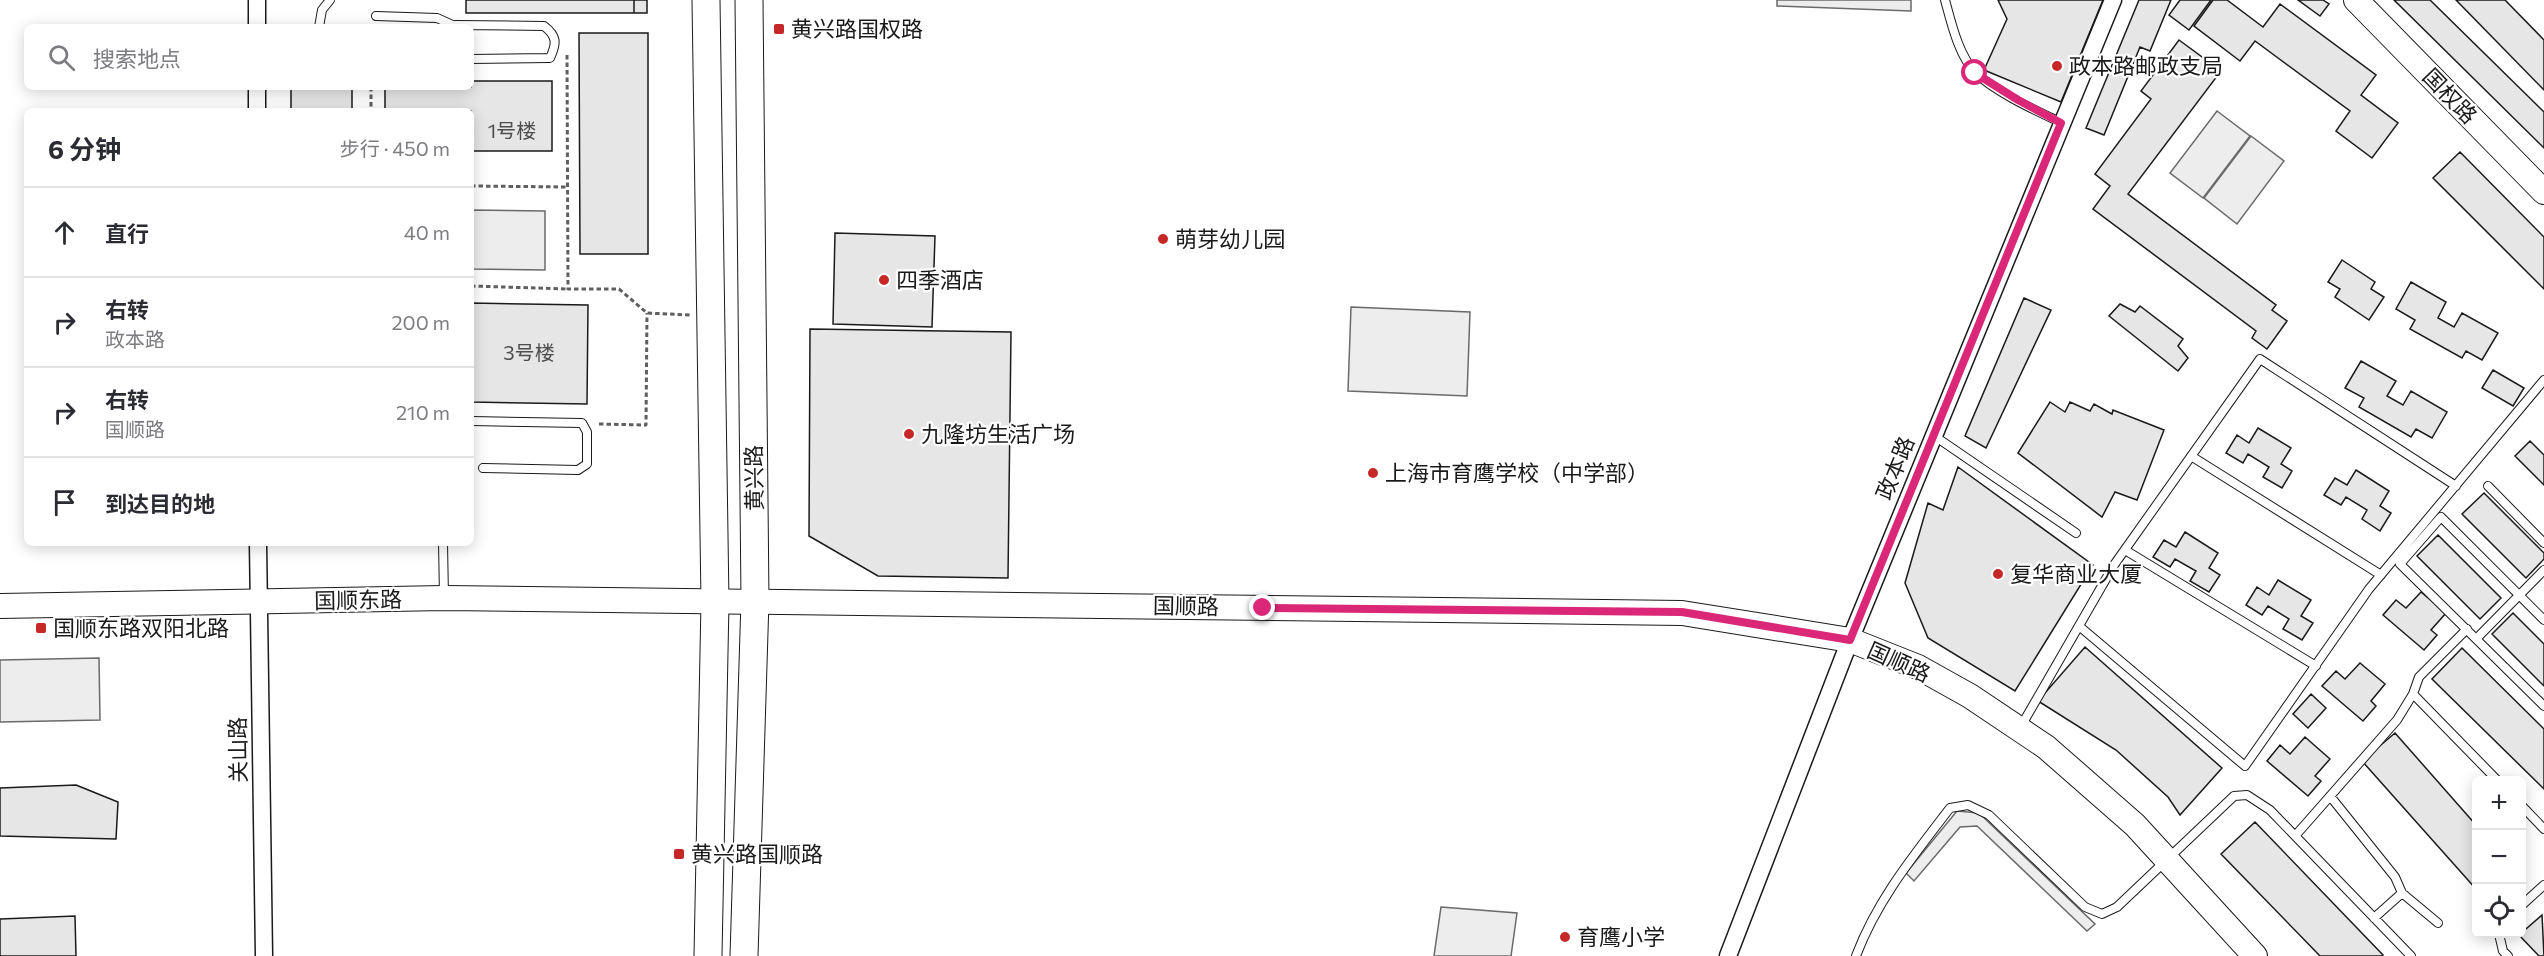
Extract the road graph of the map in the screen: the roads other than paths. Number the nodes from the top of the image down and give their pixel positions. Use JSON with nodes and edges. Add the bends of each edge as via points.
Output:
{"nodes":[{"id":1,"x":257,"y":0,"type":"edge"},
{"id":2,"x":330,"y":0,"type":"edge"},
{"id":3,"x":706,"y":0,"type":"edge"},
{"id":4,"x":748,"y":0,"type":"edge"},
{"id":5,"x":1945,"y":0,"type":"edge"},
{"id":6,"x":2113,"y":0,"type":"edge"},
{"id":7,"x":2356,"y":0,"type":"edge"},
{"id":8,"x":376,"y":16,"type":"dead end"},
{"id":9,"x":257,"y":24,"type":"edge"},
{"id":10,"x":320,"y":24,"type":"edge"},
{"id":11,"x":452,"y":24,"type":"edge"},
{"id":12,"x":474,"y":26,"type":"edge"},
{"id":13,"x":474,"y":59,"type":"edge"},
{"id":14,"x":257,"y":90,"type":"edge"},
{"id":15,"x":257,"y":108,"type":"edge"},
{"id":16,"x":2061,"y":123,"type":"junction"},
{"id":17,"x":2544,"y":192,"type":"edge"},
{"id":18,"x":2544,"y":380,"type":"edge"},
{"id":19,"x":474,"y":421,"type":"edge"},
{"id":20,"x":1932,"y":435,"type":"junction"},
{"id":21,"x":2191,"y":456,"type":"junction"},
{"id":22,"x":483,"y":468,"type":"dead end"},
{"id":23,"x":2456,"y":486,"type":"junction"},
{"id":24,"x":2488,"y":486,"type":"dead end"},
{"id":25,"x":2076,"y":533,"type":"dead end"},
{"id":26,"x":2544,"y":543,"type":"edge"},
{"id":27,"x":258,"y":546,"type":"edge"},
{"id":28,"x":443,"y":546,"type":"edge"},
{"id":29,"x":2125,"y":550,"type":"junction"},
{"id":30,"x":2544,"y":570,"type":"edge"},
{"id":31,"x":2381,"y":575,"type":"junction"},
{"id":32,"x":2520,"y":595,"type":"junction"},
{"id":33,"x":444,"y":598,"type":"junction"},
{"id":34,"x":755,"y":600,"type":"junction"},
{"id":35,"x":258,"y":602,"type":"junction"},
{"id":36,"x":715,"y":602,"type":"junction"},
{"id":37,"x":0,"y":606,"type":"edge"},
{"id":38,"x":2544,"y":620,"type":"edge"},
{"id":39,"x":2079,"y":626,"type":"junction"},
{"id":40,"x":2467,"y":629,"type":"junction"},
{"id":41,"x":2477,"y":639,"type":"junction"},
{"id":42,"x":1850,"y":640,"type":"junction"},
{"id":43,"x":2316,"y":666,"type":"junction"},
{"id":44,"x":2413,"y":694,"type":"junction"},
{"id":45,"x":2544,"y":706,"type":"edge"},
{"id":46,"x":2020,"y":729,"type":"junction"},
{"id":47,"x":2493,"y":776,"type":"edge"},
{"id":48,"x":2330,"y":796,"type":"junction"},
{"id":49,"x":2526,"y":810,"type":"edge"},
{"id":50,"x":2544,"y":829,"type":"edge"},
{"id":51,"x":2295,"y":836,"type":"junction"},
{"id":52,"x":2166,"y":859,"type":"junction"},
{"id":53,"x":2544,"y":885,"type":"edge"},
{"id":54,"x":2402,"y":893,"type":"junction"},
{"id":55,"x":2526,"y":901,"type":"edge"},
{"id":56,"x":2374,"y":918,"type":"junction"},
{"id":57,"x":2439,"y":923,"type":"dead end"},
{"id":58,"x":2500,"y":938,"type":"edge"},
{"id":59,"x":264,"y":956,"type":"edge"},
{"id":60,"x":708,"y":956,"type":"edge"},
{"id":61,"x":744,"y":956,"type":"edge"},
{"id":62,"x":1728,"y":956,"type":"edge"},
{"id":63,"x":1856,"y":956,"type":"edge"},
{"id":64,"x":2255,"y":956,"type":"edge"},
{"id":65,"x":2411,"y":956,"type":"edge"},
{"id":66,"x":2508,"y":956,"type":"edge"}],
"edges":[{"from":1,"to":9,"type":"street"},
{"from":2,"to":10,"type":"lane","via":[[322,10]]},
{"from":3,"to":36,"type":"main road","name":"黄兴路"},
{"from":4,"to":34,"type":"main road","name":"黄兴路"},
{"from":5,"to":16,"type":"lane","via":[[1954,35],[1975,73]]},
{"from":6,"to":16,"type":"street","name":"政本路"},
{"from":7,"to":17,"type":"street","name":"国权路"},
{"from":8,"to":11,"type":"lane","via":[[437,18]]},
{"from":12,"to":13,"type":"lane","via":[[544,26],[554,34],[556,44],[550,58]]},
{"from":14,"to":15,"type":"street"},
{"from":16,"to":20,"type":"street","name":"政本路"},
{"from":18,"to":23,"type":"lane"},
{"from":19,"to":22,"type":"lane","via":[[582,423],[587,432],[587,464],[578,470]]},
{"from":20,"to":25,"type":"lane"},
{"from":20,"to":42,"type":"street","name":"政本路"},
{"from":21,"to":23,"type":"lane","via":[[2260,359]]},
{"from":21,"to":29,"type":"lane"},
{"from":21,"to":31,"type":"lane"},
{"from":23,"to":31,"type":"lane"},
{"from":24,"to":26,"type":"lane"},
{"from":27,"to":35,"type":"street","name":"关山路"},
{"from":28,"to":33,"type":"lane"},
{"from":29,"to":39,"type":"lane"},
{"from":29,"to":43,"type":"lane"},
{"from":30,"to":32,"type":"lane"},
{"from":31,"to":43,"type":"lane"},
{"from":32,"to":38,"type":"lane"},
{"from":32,"to":40,"type":"lane","via":[[2441,517],[2400,564]]},
{"from":32,"to":41,"type":"lane"},
{"from":33,"to":35,"type":"street","name":"国顺东路"},
{"from":33,"to":36,"type":"street","name":"国顺东路"},
{"from":34,"to":36,"type":"street","name":"国顺路"},
{"from":34,"to":42,"type":"street","name":"国顺路","via":[[1682,612]]},
{"from":34,"to":61,"type":"main road","name":"黄兴路"},
{"from":35,"to":37,"type":"street","name":"国顺东路"},
{"from":35,"to":59,"type":"street","name":"关山路"},
{"from":36,"to":60,"type":"main road","name":"黄兴路"},
{"from":39,"to":43,"type":"lane","via":[[2245,766]]},
{"from":39,"to":46,"type":"lane"},
{"from":40,"to":41,"type":"lane"},
{"from":40,"to":44,"type":"lane","via":[[2419,677]]},
{"from":41,"to":45,"type":"lane"},
{"from":42,"to":46,"type":"street","name":"国顺路","via":[[1918,668],[1971,696]]},
{"from":42,"to":62,"type":"street","name":"政本路"},
{"from":44,"to":47,"type":"lane"},
{"from":44,"to":48,"type":"lane","via":[[2397,720]]},
{"from":46,"to":52,"type":"street","name":"国顺路","via":[[2120,810]]},
{"from":48,"to":51,"type":"lane"},
{"from":48,"to":54,"type":"lane","via":[[2395,877]]},
{"from":49,"to":50,"type":"lane"},
{"from":51,"to":52,"type":"lane","via":[[2270,810],[2247,795],[2234,796]]},
{"from":51,"to":56,"type":"lane"},
{"from":52,"to":63,"type":"lane","via":[[2117,907],[2098,914],[2085,907],[1989,815],[1968,806],[1950,808],[1885,896],[1865,930]]},
{"from":52,"to":64,"type":"street","name":"国顺路"},
{"from":53,"to":55,"type":"lane"},
{"from":54,"to":56,"type":"lane"},
{"from":54,"to":57,"type":"lane"},
{"from":56,"to":65,"type":"lane"},
{"from":58,"to":66,"type":"lane"}]}
